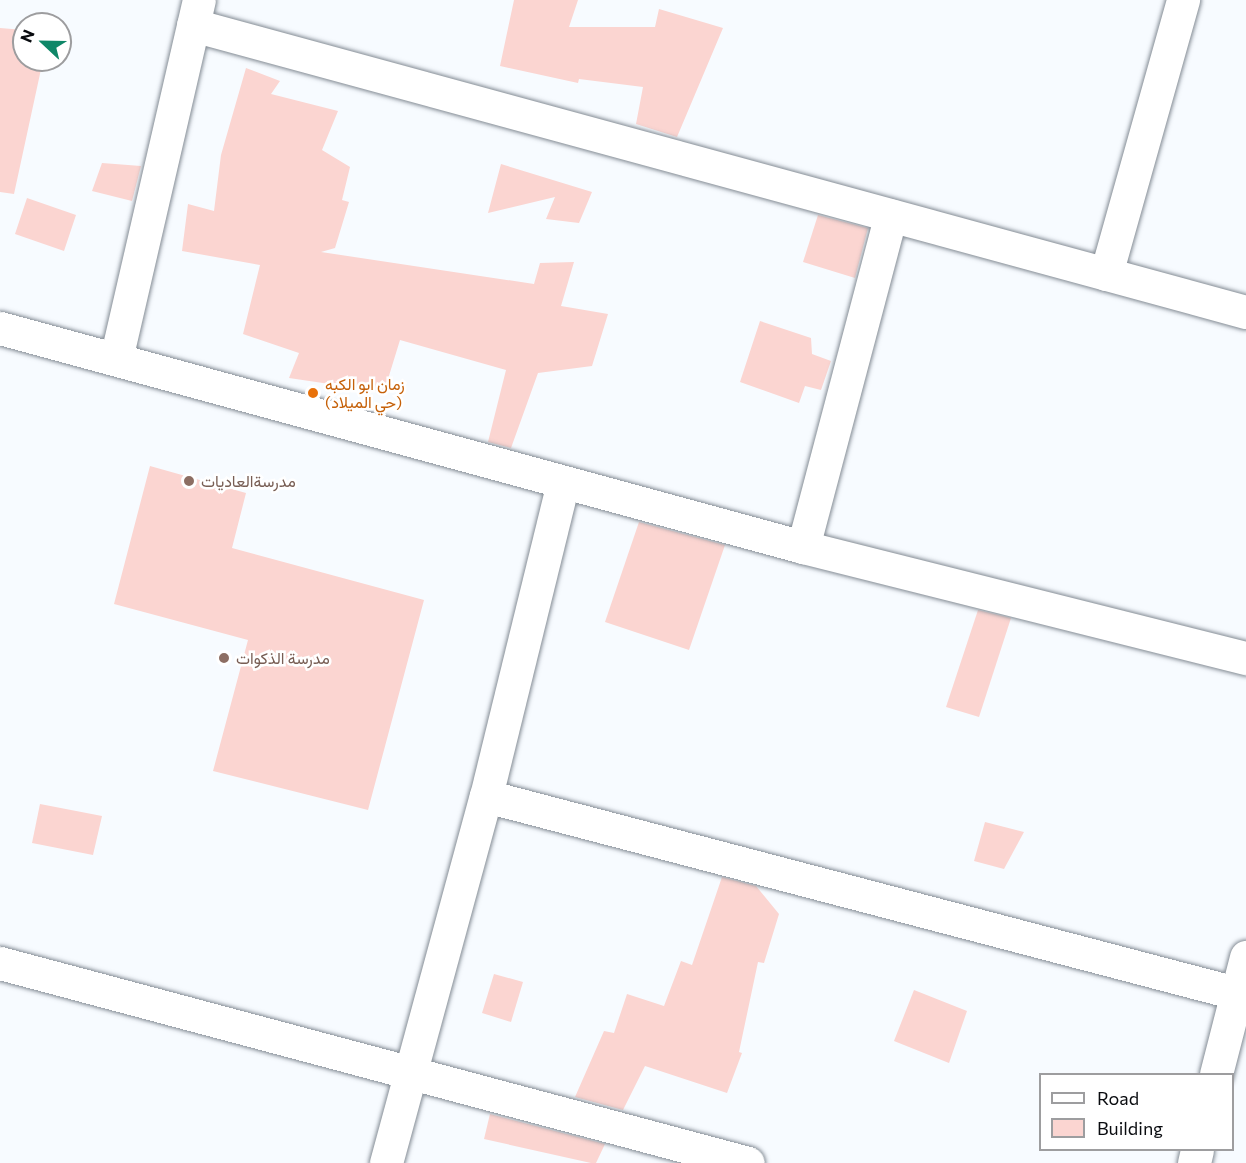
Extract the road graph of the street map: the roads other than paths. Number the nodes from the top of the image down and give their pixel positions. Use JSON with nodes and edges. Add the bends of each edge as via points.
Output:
{"nodes":[{"id":1,"x":1183,"y":0,"type":"edge"},
{"id":2,"x":196,"y":13,"type":"edge"},
{"id":3,"x":891,"y":216,"type":"junction"},
{"id":4,"x":1106,"y":274,"type":"junction"},
{"id":5,"x":1246,"y":312,"type":"edge"},
{"id":6,"x":0,"y":328,"type":"edge"},
{"id":7,"x":116,"y":359,"type":"junction"},
{"id":8,"x":563,"y":482,"type":"junction"},
{"id":9,"x":804,"y":547,"type":"junction"},
{"id":10,"x":1246,"y":658,"type":"edge"},
{"id":11,"x":486,"y":796,"type":"junction"},
{"id":12,"x":1246,"y":957,"type":"edge"},
{"id":13,"x":0,"y":963,"type":"edge"},
{"id":14,"x":1236,"y":993,"type":"junction"},
{"id":15,"x":410,"y":1071,"type":"junction"},
{"id":16,"x":1216,"y":1073,"type":"edge"},
{"id":17,"x":386,"y":1163,"type":"edge"},
{"id":18,"x":748,"y":1163,"type":"edge"}],
"edges":[{"from":1,"to":4,"type":"street"},
{"from":2,"to":3,"type":"street"},
{"from":2,"to":7,"type":"street"},
{"from":3,"to":4,"type":"street"},
{"from":3,"to":9,"type":"street"},
{"from":4,"to":5,"type":"street"},
{"from":6,"to":7,"type":"street"},
{"from":7,"to":8,"type":"street"},
{"from":8,"to":9,"type":"street"},
{"from":8,"to":11,"type":"street"},
{"from":9,"to":10,"type":"street"},
{"from":11,"to":14,"type":"street"},
{"from":11,"to":15,"type":"street"},
{"from":12,"to":14,"type":"street"},
{"from":13,"to":15,"type":"street"},
{"from":14,"to":16,"type":"street"},
{"from":15,"to":17,"type":"street"},
{"from":15,"to":18,"type":"street"}]}
